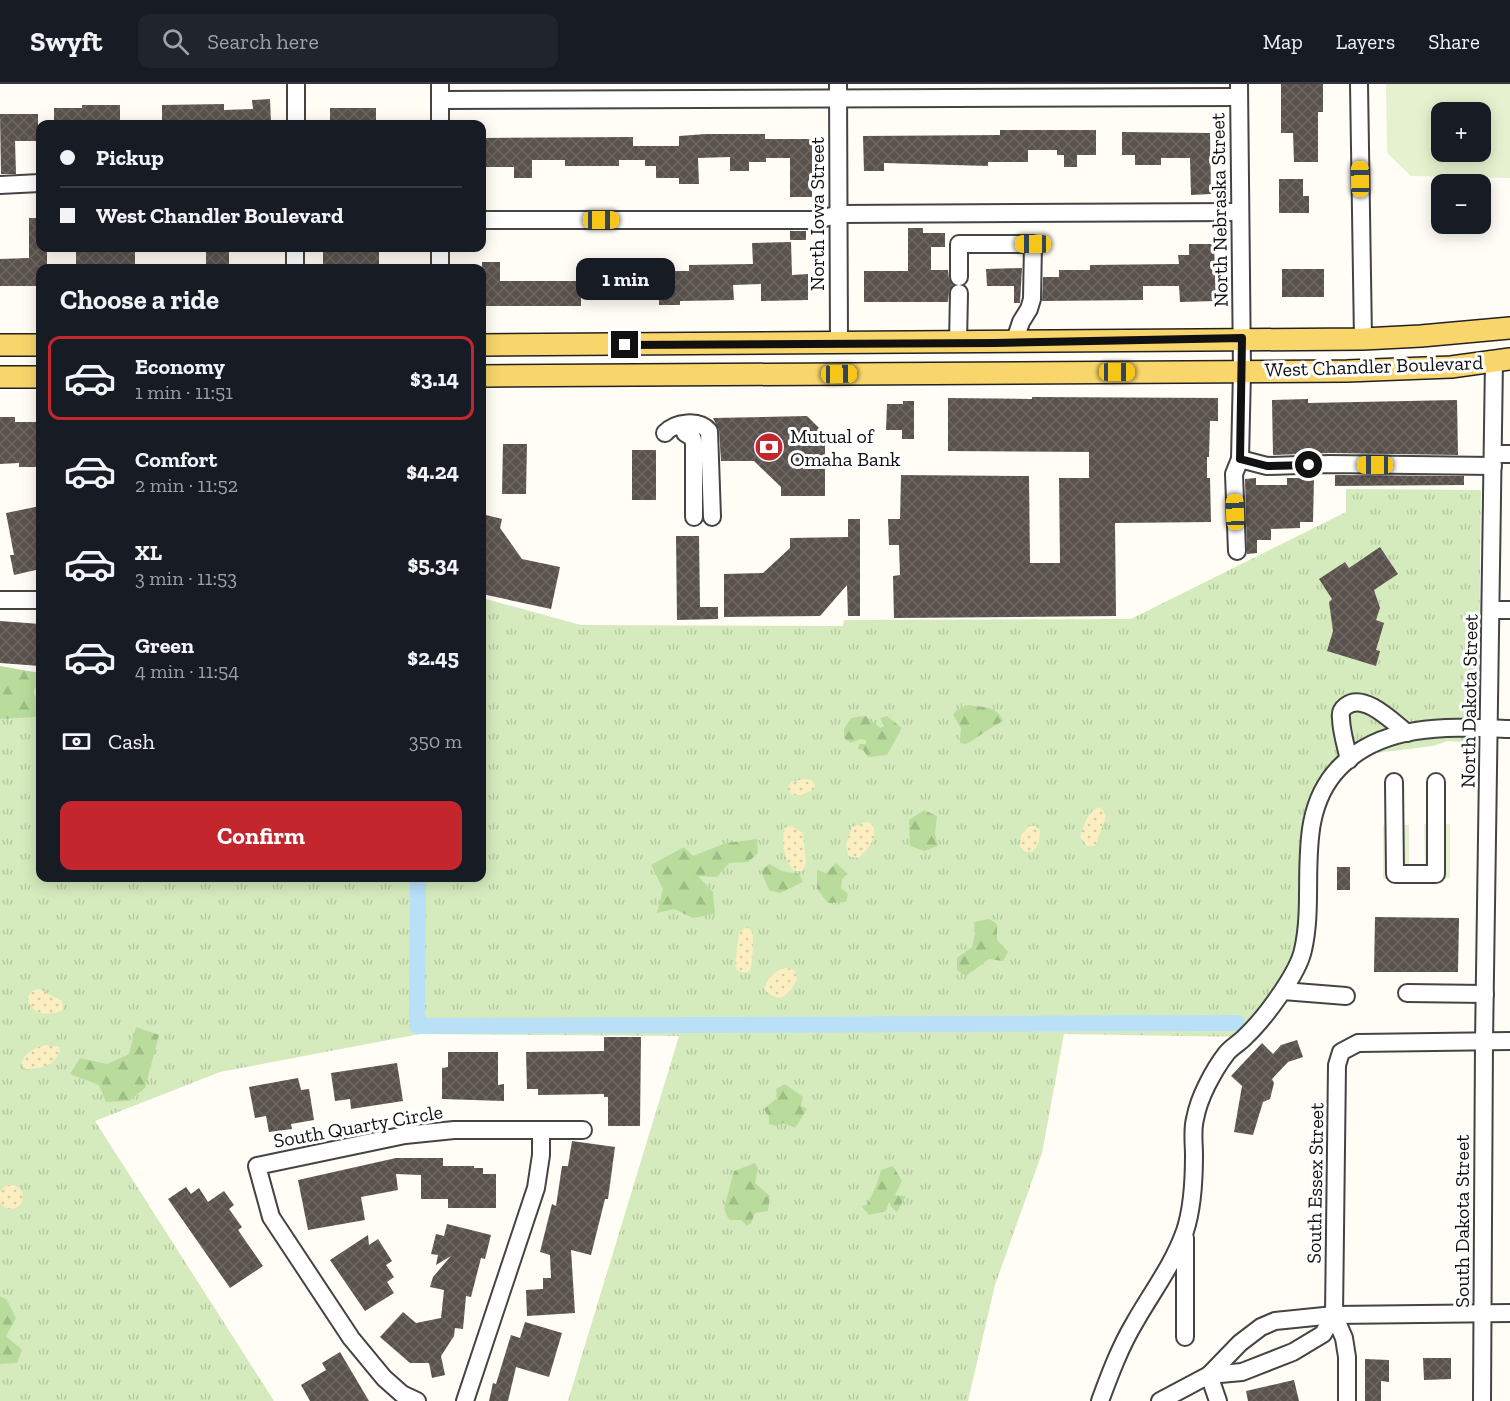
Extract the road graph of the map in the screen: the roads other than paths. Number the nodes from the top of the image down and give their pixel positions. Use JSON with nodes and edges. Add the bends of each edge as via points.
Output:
{"nodes":[{"id":1,"x":296,"y":84,"type":"edge"},
{"id":2,"x":1359,"y":84,"type":"edge"},
{"id":3,"x":1239,"y":90,"type":"edge"},
{"id":4,"x":838,"y":91,"type":"edge"},
{"id":5,"x":440,"y":92,"type":"edge"},
{"id":6,"x":296,"y":120,"type":"edge"},
{"id":7,"x":440,"y":120,"type":"edge"},
{"id":8,"x":36,"y":183,"type":"edge"},
{"id":9,"x":0,"y":185,"type":"edge"},
{"id":10,"x":1240,"y":212,"type":"junction"},
{"id":11,"x":838,"y":214,"type":"junction"},
{"id":12,"x":486,"y":220,"type":"edge"},
{"id":13,"x":1510,"y":328,"type":"edge"},
{"id":14,"x":1242,"y":338,"type":"junction"},
{"id":15,"x":1363,"y":339,"type":"junction"},
{"id":16,"x":958,"y":343,"type":"junction"},
{"id":17,"x":1014,"y":343,"type":"junction"},
{"id":18,"x":839,"y":344,"type":"junction"},
{"id":19,"x":0,"y":345,"type":"edge"},
{"id":20,"x":36,"y":345,"type":"edge"},
{"id":21,"x":486,"y":345,"type":"edge"},
{"id":22,"x":1502,"y":360,"type":"edge"},
{"id":23,"x":1242,"y":371,"type":"junction"},
{"id":24,"x":36,"y":376,"type":"edge"},
{"id":25,"x":486,"y":376,"type":"edge"},
{"id":26,"x":0,"y":377,"type":"edge"},
{"id":27,"x":1499,"y":458,"type":"edge"},
{"id":28,"x":1240,"y":459,"type":"junction"},
{"id":29,"x":703,"y":517,"type":"joint"},
{"id":30,"x":1236,"y":551,"type":"dead end"},
{"id":31,"x":0,"y":600,"type":"edge"},
{"id":32,"x":36,"y":600,"type":"edge"},
{"id":33,"x":1492,"y":610,"type":"junction"},
{"id":34,"x":1510,"y":610,"type":"edge"},
{"id":35,"x":1490,"y":728,"type":"junction"},
{"id":36,"x":1510,"y":729,"type":"edge"},
{"id":37,"x":1407,"y":732,"type":"junction"},
{"id":38,"x":1349,"y":760,"type":"junction"},
{"id":39,"x":1394,"y":782,"type":"dead end"},
{"id":40,"x":1436,"y":782,"type":"dead end"},
{"id":41,"x":1283,"y":991,"type":"junction"},
{"id":42,"x":1407,"y":993,"type":"dead end"},
{"id":43,"x":1485,"y":994,"type":"junction"},
{"id":44,"x":1346,"y":996,"type":"dead end"},
{"id":45,"x":1510,"y":1041,"type":"edge"},
{"id":46,"x":1484,"y":1042,"type":"junction"},
{"id":47,"x":541,"y":1130,"type":"junction"},
{"id":48,"x":583,"y":1130,"type":"dead end"},
{"id":49,"x":1185,"y":1231,"type":"junction"},
{"id":50,"x":1510,"y":1313,"type":"edge"},
{"id":51,"x":1483,"y":1314,"type":"junction"},
{"id":52,"x":1334,"y":1315,"type":"junction"},
{"id":53,"x":1185,"y":1337,"type":"dead end"},
{"id":54,"x":1209,"y":1375,"type":"junction"},
{"id":55,"x":417,"y":1401,"type":"edge"},
{"id":56,"x":465,"y":1401,"type":"edge"},
{"id":57,"x":1100,"y":1401,"type":"edge"},
{"id":58,"x":1161,"y":1401,"type":"edge"},
{"id":59,"x":1218,"y":1401,"type":"edge"},
{"id":60,"x":1347,"y":1401,"type":"edge"},
{"id":61,"x":1482,"y":1401,"type":"edge"}],
"edges":[{"from":1,"to":6,"type":"street"},
{"from":2,"to":15,"type":"street"},
{"from":3,"to":4,"type":"street"},
{"from":3,"to":10,"type":"street","name":"North Nebraska Street"},
{"from":4,"to":5,"type":"street"},
{"from":4,"to":11,"type":"street","name":"North Iowa Street"},
{"from":5,"to":7,"type":"street"},
{"from":8,"to":9,"type":"street"},
{"from":10,"to":11,"type":"street"},
{"from":10,"to":14,"type":"street","name":"North Nebraska Street"},
{"from":11,"to":12,"type":"street","via":[[817,220]]},
{"from":11,"to":18,"type":"street","name":"North Iowa Street"},
{"from":13,"to":15,"type":"main road","name":"West Chandler Boulevard"},
{"from":14,"to":15,"type":"main road","name":"West Chandler Boulevard"},
{"from":14,"to":17,"type":"main road","name":"West Chandler Boulevard"},
{"from":14,"to":23,"type":"street","name":"North Nebraska Street"},
{"from":16,"to":17,"type":"main road","name":"West Chandler Boulevard"},
{"from":16,"to":17,"type":"street","via":[[960,244],[1033,244],[1032,299]]},
{"from":16,"to":18,"type":"main road","name":"West Chandler Boulevard"},
{"from":18,"to":21,"type":"main road","name":"West Chandler Boulevard"},
{"from":19,"to":20,"type":"main road"},
{"from":22,"to":23,"type":"main road","name":"West Chandler Boulevard","via":[[1451,367]]},
{"from":22,"to":27,"type":"street","name":"North Dakota Street"},
{"from":23,"to":25,"type":"main road","name":"West Chandler Boulevard"},
{"from":23,"to":28,"type":"street","name":"North Nebraska Street"},
{"from":24,"to":26,"type":"main road"},
{"from":27,"to":28,"type":"street","via":[[1267,466]]},
{"from":27,"to":33,"type":"street","name":"North Dakota Street"},
{"from":28,"to":30,"type":"street","name":"North Nebraska Street","via":[[1234,474]]},
{"from":29,"to":29,"type":"street","via":[[709,431],[699,424],[686,424],[669,429],[665,437],[685,433],[701,437]]},
{"from":31,"to":32,"type":"street"},
{"from":33,"to":34,"type":"street"},
{"from":33,"to":35,"type":"street","name":"North Dakota Street"},
{"from":35,"to":36,"type":"street"},
{"from":35,"to":37,"type":"street","via":[[1448,727]]},
{"from":35,"to":43,"type":"street","name":"North Dakota Street"},
{"from":37,"to":38,"type":"street","via":[[1366,748]]},
{"from":37,"to":38,"type":"street","via":[[1372,706],[1350,703],[1340,716]]},
{"from":38,"to":41,"type":"street","via":[[1320,791],[1308,852],[1303,952]]},
{"from":39,"to":40,"type":"street","via":[[1395,874],[1436,874]]},
{"from":41,"to":44,"type":"street"},
{"from":41,"to":49,"type":"street","via":[[1246,1037],[1227,1052],[1207,1086],[1194,1121],[1192,1195]]},
{"from":42,"to":43,"type":"street"},
{"from":43,"to":46,"type":"street","name":"North Dakota Street"},
{"from":45,"to":46,"type":"street"},
{"from":46,"to":51,"type":"street","name":"South Dakota Street"},
{"from":46,"to":52,"type":"street","name":"South Essex Street","via":[[1358,1042],[1341,1052],[1337,1065]]},
{"from":47,"to":48,"type":"street","name":"South Quarty Circle"},
{"from":47,"to":55,"type":"street","name":"South Quarty Circle","via":[[454,1130],[405,1135],[256,1166],[271,1216],[351,1338],[384,1377],[402,1394]]},
{"from":47,"to":56,"type":"street","via":[[536,1188]]},
{"from":49,"to":53,"type":"street"},
{"from":49,"to":57,"type":"street","via":[[1167,1272],[1120,1350]]},
{"from":50,"to":51,"type":"street"},
{"from":51,"to":52,"type":"street"},
{"from":51,"to":61,"type":"street","name":"South Dakota Street"},
{"from":52,"to":54,"type":"street","via":[[1323,1334],[1293,1352],[1242,1372]]},
{"from":52,"to":54,"type":"street","via":[[1275,1321],[1261,1327]]},
{"from":52,"to":60,"type":"street","via":[[1346,1347]]},
{"from":54,"to":58,"type":"street"},
{"from":54,"to":59,"type":"street"}]}
